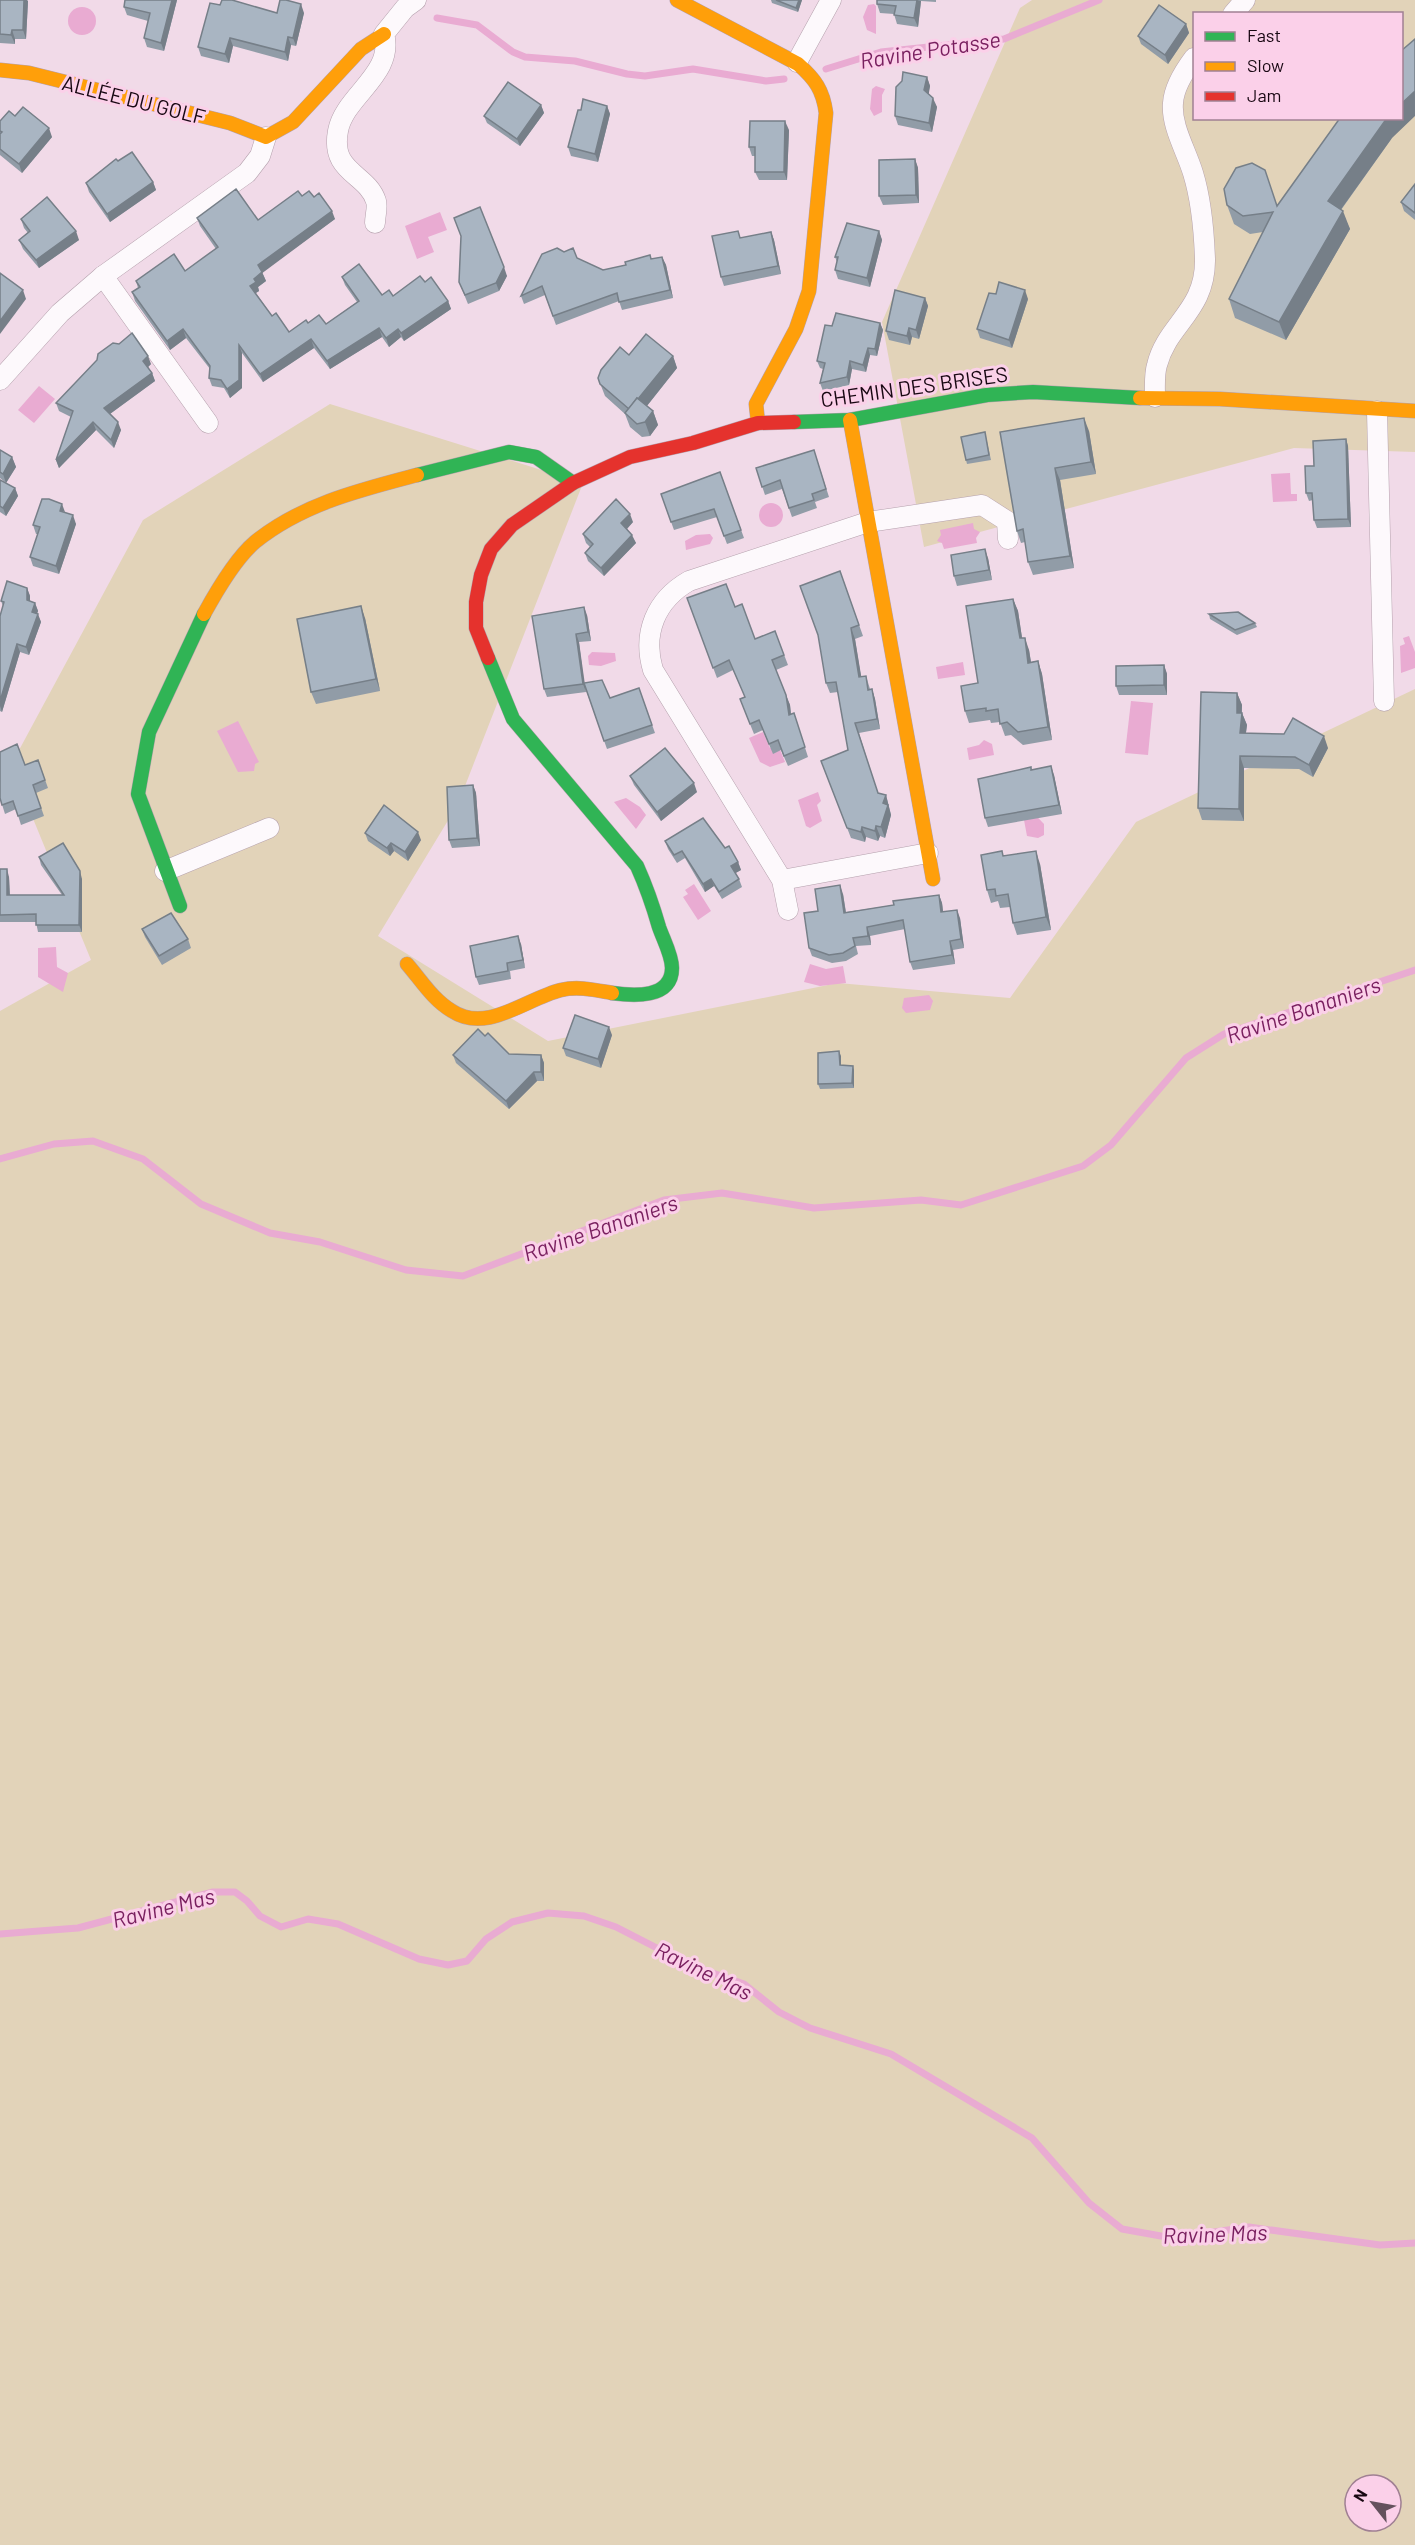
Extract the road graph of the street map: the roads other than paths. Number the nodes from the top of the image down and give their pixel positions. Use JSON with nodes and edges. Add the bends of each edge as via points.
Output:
{"nodes":[{"id":1,"x":416,"y":0,"type":"edge"},
{"id":2,"x":677,"y":0,"type":"edge"},
{"id":3,"x":831,"y":0,"type":"edge"},
{"id":4,"x":1245,"y":0,"type":"edge"},
{"id":5,"x":1235,"y":12,"type":"edge"},
{"id":6,"x":384,"y":34,"type":"junction"},
{"id":7,"x":1193,"y":60,"type":"edge"},
{"id":8,"x":797,"y":62,"type":"junction"},
{"id":9,"x":0,"y":70,"type":"edge"},
{"id":10,"x":266,"y":137,"type":"junction"},
{"id":11,"x":375,"y":223,"type":"dead end"},
{"id":12,"x":103,"y":276,"type":"junction"},
{"id":13,"x":0,"y":380,"type":"edge"},
{"id":14,"x":1155,"y":397,"type":"junction"},
{"id":15,"x":1377,"y":411,"type":"junction"},
{"id":16,"x":1415,"y":411,"type":"edge"},
{"id":17,"x":850,"y":420,"type":"junction"},
{"id":18,"x":208,"y":423,"type":"dead end"},
{"id":19,"x":758,"y":423,"type":"junction"},
{"id":20,"x":573,"y":483,"type":"junction"},
{"id":21,"x":868,"y":522,"type":"junction"},
{"id":22,"x":1008,"y":539,"type":"dead end"},
{"id":23,"x":1384,"y":701,"type":"dead end"},
{"id":24,"x":268,"y":828,"type":"dead end"},
{"id":25,"x":928,"y":854,"type":"junction"},
{"id":26,"x":165,"y":871,"type":"junction"},
{"id":27,"x":933,"y":879,"type":"dead end"},
{"id":28,"x":783,"y":880,"type":"junction"},
{"id":29,"x":180,"y":906,"type":"dead end"},
{"id":30,"x":788,"y":910,"type":"dead end"},
{"id":31,"x":407,"y":964,"type":"dead end"}],
"edges":[{"from":1,"to":6,"type":"street"},
{"from":2,"to":8,"type":"street"},
{"from":3,"to":8,"type":"street"},
{"from":4,"to":5,"type":"street"},
{"from":6,"to":10,"type":"street","via":[[361,49],[293,122]]},
{"from":6,"to":11,"type":"street","via":[[384,52],[372,80],[342,117],[338,132],[338,152],[348,171],[372,192],[377,203]]},
{"from":7,"to":14,"type":"street","via":[[1178,85],[1173,105],[1198,195],[1204,278],[1194,305],[1162,352]]},
{"from":8,"to":19,"type":"street","via":[[822,91],[826,113],[809,291],[796,329],[756,404]]},
{"from":9,"to":10,"type":"street","name":"ALLÉE DU GOLF","via":[[29,73],[208,118]]},
{"from":10,"to":12,"type":"street","via":[[260,156],[247,173]]},
{"from":12,"to":13,"type":"street","via":[[60,313]]},
{"from":12,"to":18,"type":"street"},
{"from":14,"to":15,"type":"street","name":"CHEMIN DES BRISES"},
{"from":14,"to":17,"type":"street","name":"CHEMIN DES BRISES","via":[[1033,392],[987,395]]},
{"from":15,"to":16,"type":"street","name":"CHEMIN DES BRISES"},
{"from":15,"to":23,"type":"street"},
{"from":17,"to":19,"type":"street","name":"CHEMIN DES BRISES"},
{"from":17,"to":21,"type":"street"},
{"from":19,"to":20,"type":"street","name":"CHEMIN DES BRISES","via":[[630,457]]},
{"from":20,"to":26,"type":"street","via":[[536,457],[509,452],[367,488],[317,505],[254,543],[216,591],[149,732],[138,794]]},
{"from":20,"to":31,"type":"street","name":"CHEMIN DES BRISES","via":[[512,525],[491,549],[481,575],[476,628],[513,719],[637,866],[672,968],[670,980],[662,990],[645,997],[574,988],[473,1019],[445,1007]]},
{"from":21,"to":22,"type":"street","via":[[982,505],[1007,521]]},
{"from":21,"to":25,"type":"street"},
{"from":21,"to":28,"type":"street","via":[[689,581],[675,589],[653,618],[649,655],[660,683]]},
{"from":24,"to":26,"type":"street"},
{"from":25,"to":27,"type":"street"},
{"from":25,"to":28,"type":"street"},
{"from":26,"to":29,"type":"street"},
{"from":28,"to":30,"type":"street"}]}
